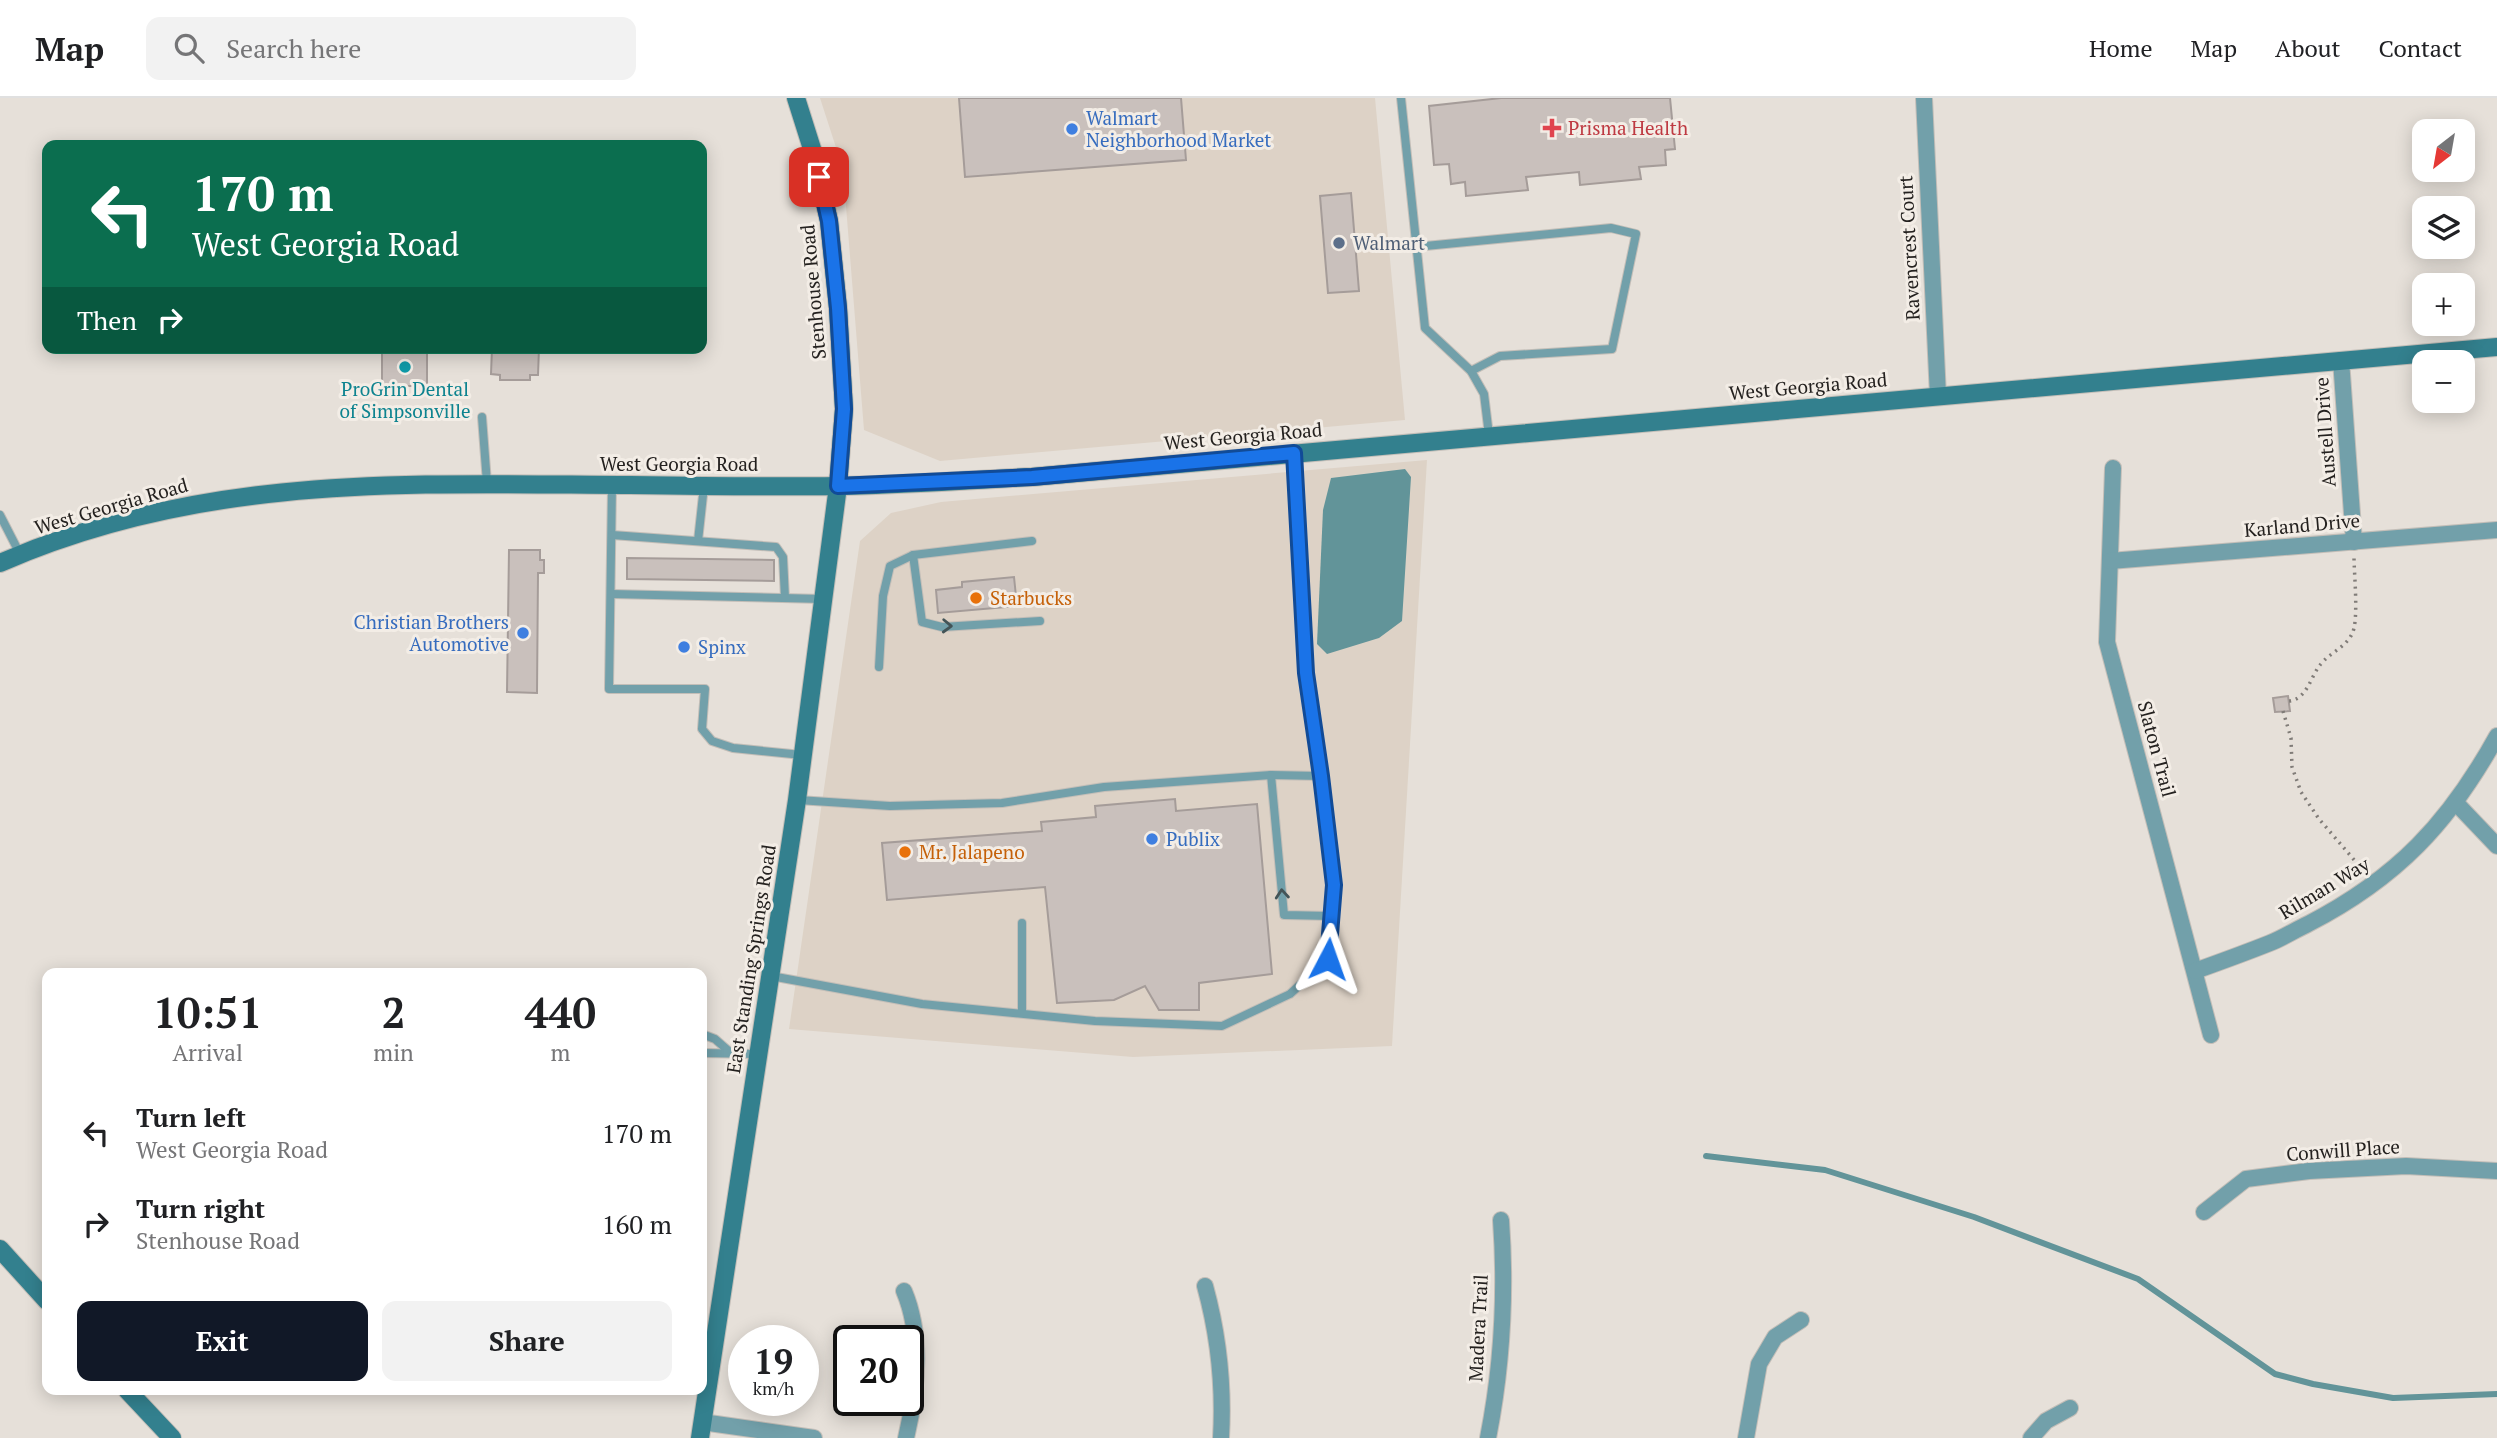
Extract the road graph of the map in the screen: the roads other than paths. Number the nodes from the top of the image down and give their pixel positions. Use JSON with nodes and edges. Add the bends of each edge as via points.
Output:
{"nodes":[{"id":1,"x":796,"y":98,"type":"edge"},
{"id":2,"x":1401,"y":98,"type":"edge"},
{"id":3,"x":1924,"y":98,"type":"edge"},
{"id":4,"x":1415,"y":247,"type":"junction"},
{"id":5,"x":2497,"y":347,"type":"edge"},
{"id":6,"x":2341,"y":360,"type":"junction"},
{"id":7,"x":1471,"y":371,"type":"junction"},
{"id":8,"x":1938,"y":396,"type":"junction"},
{"id":9,"x":482,"y":417,"type":"dead end"},
{"id":10,"x":1489,"y":435,"type":"junction"},
{"id":11,"x":1294,"y":453,"type":"junction"},
{"id":12,"x":2113,"y":468,"type":"dead end"},
{"id":13,"x":487,"y":483,"type":"junction"},
{"id":14,"x":612,"y":485,"type":"junction"},
{"id":15,"x":704,"y":486,"type":"junction"},
{"id":16,"x":838,"y":486,"type":"junction"},
{"id":17,"x":0,"y":515,"type":"edge"},
{"id":18,"x":2497,"y":530,"type":"edge"},
{"id":19,"x":611,"y":535,"type":"junction"},
{"id":20,"x":698,"y":541,"type":"junction"},
{"id":21,"x":1032,"y":541,"type":"dead end"},
{"id":22,"x":2354,"y":542,"type":"junction"},
{"id":23,"x":20,"y":554,"type":"junction"},
{"id":24,"x":913,"y":555,"type":"junction"},
{"id":25,"x":2110,"y":561,"type":"junction"},
{"id":26,"x":0,"y":563,"type":"edge"},
{"id":27,"x":611,"y":594,"type":"junction"},
{"id":28,"x":785,"y":598,"type":"junction"},
{"id":29,"x":823,"y":599,"type":"junction"},
{"id":30,"x":1040,"y":621,"type":"dead end"},
{"id":31,"x":879,"y":667,"type":"dead end"},
{"id":32,"x":2497,"y":736,"type":"edge"},
{"id":33,"x":802,"y":755,"type":"junction"},
{"id":34,"x":1270,"y":775,"type":"junction"},
{"id":35,"x":1321,"y":776,"type":"junction"},
{"id":36,"x":797,"y":800,"type":"junction"},
{"id":37,"x":2456,"y":803,"type":"junction"},
{"id":38,"x":2497,"y":846,"type":"edge"},
{"id":39,"x":1331,"y":916,"type":"junction"},
{"id":40,"x":1021,"y":923,"type":"dead end"},
{"id":41,"x":2194,"y":971,"type":"junction"},
{"id":42,"x":771,"y":976,"type":"junction"},
{"id":43,"x":1023,"y":1013,"type":"junction"},
{"id":44,"x":2211,"y":1035,"type":"dead end"},
{"id":45,"x":707,"y":1036,"type":"edge"},
{"id":46,"x":707,"y":1053,"type":"edge"},
{"id":47,"x":731,"y":1054,"type":"junction"},
{"id":48,"x":757,"y":1054,"type":"junction"},
{"id":49,"x":2497,"y":1171,"type":"edge"},
{"id":50,"x":2204,"y":1212,"type":"dead end"},
{"id":51,"x":1502,"y":1220,"type":"dead end"},
{"id":52,"x":0,"y":1249,"type":"edge"},
{"id":53,"x":1205,"y":1286,"type":"dead end"},
{"id":54,"x":904,"y":1291,"type":"dead end"},
{"id":55,"x":42,"y":1295,"type":"edge"},
{"id":56,"x":1801,"y":1320,"type":"dead end"},
{"id":57,"x":707,"y":1390,"type":"edge"},
{"id":58,"x":132,"y":1395,"type":"edge"},
{"id":59,"x":706,"y":1395,"type":"edge"},
{"id":60,"x":2070,"y":1408,"type":"dead end"},
{"id":61,"x":701,"y":1430,"type":"edge"},
{"id":62,"x":172,"y":1438,"type":"edge"},
{"id":63,"x":814,"y":1438,"type":"edge"},
{"id":64,"x":906,"y":1438,"type":"edge"},
{"id":65,"x":1221,"y":1438,"type":"edge"},
{"id":66,"x":1488,"y":1438,"type":"edge"},
{"id":67,"x":1746,"y":1438,"type":"edge"},
{"id":68,"x":2031,"y":1438,"type":"edge"}],
"edges":[{"from":1,"to":16,"type":"main road","name":"Stenhouse Road","via":[[829,221],[844,409]]},
{"from":2,"to":4,"type":"lane"},
{"from":3,"to":8,"type":"street","name":"Ravencrest Court"},
{"from":4,"to":7,"type":"lane","via":[[1425,328]]},
{"from":4,"to":7,"type":"lane","via":[[1611,228],[1636,234],[1612,349],[1500,356]]},
{"from":5,"to":6,"type":"main road","name":"West Georgia Road"},
{"from":6,"to":8,"type":"main road","name":"West Georgia Road"},
{"from":6,"to":22,"type":"street","name":"Austell Drive"},
{"from":7,"to":10,"type":"lane","via":[[1484,394]]},
{"from":8,"to":10,"type":"main road","name":"West Georgia Road"},
{"from":9,"to":13,"type":"lane"},
{"from":10,"to":11,"type":"main road","name":"West Georgia Road"},
{"from":11,"to":16,"type":"main road","name":"West Georgia Road","via":[[1032,477]]},
{"from":11,"to":35,"type":"lane","via":[[1306,673]]},
{"from":12,"to":25,"type":"street","name":"Slaton Trail"},
{"from":13,"to":14,"type":"main road","name":"West Georgia Road"},
{"from":13,"to":23,"type":"main road","name":"West Georgia Road","via":[[340,487],[217,499],[120,521]]},
{"from":14,"to":15,"type":"main road","name":"West Georgia Road"},
{"from":14,"to":19,"type":"lane"},
{"from":15,"to":16,"type":"main road","name":"West Georgia Road"},
{"from":15,"to":20,"type":"lane"},
{"from":16,"to":29,"type":"main road","name":"East Standing Springs Road"},
{"from":17,"to":23,"type":"lane"},
{"from":18,"to":22,"type":"street","name":"Karland Drive"},
{"from":19,"to":20,"type":"lane"},
{"from":19,"to":27,"type":"lane"},
{"from":20,"to":28,"type":"lane","via":[[776,547],[783,557]]},
{"from":21,"to":24,"type":"lane"},
{"from":22,"to":25,"type":"street","name":"Karland Drive"},
{"from":23,"to":26,"type":"main road","name":"West Georgia Road"},
{"from":24,"to":30,"type":"lane","one_way":true,"via":[[922,622],[942,627]]},
{"from":24,"to":31,"type":"lane","via":[[890,566],[883,596]]},
{"from":25,"to":41,"type":"street","name":"Slaton Trail","via":[[2107,642]]},
{"from":27,"to":28,"type":"lane"},
{"from":27,"to":33,"type":"lane","via":[[609,689],[705,689],[702,729],[712,741],[733,748]]},
{"from":28,"to":29,"type":"lane"},
{"from":29,"to":33,"type":"main road","name":"East Standing Springs Road"},
{"from":32,"to":37,"type":"street","name":"Rilman Way"},
{"from":33,"to":36,"type":"main road","name":"East Standing Springs Road"},
{"from":34,"to":35,"type":"lane"},
{"from":34,"to":36,"type":"lane","via":[[1104,787],[1002,803],[890,806]]},
{"from":39,"to":34,"type":"lane","one_way":true,"via":[[1283,915]]},
{"from":35,"to":39,"type":"lane","via":[[1334,885]]},
{"from":36,"to":42,"type":"main road","name":"East Standing Springs Road"},
{"from":37,"to":38,"type":"street"},
{"from":37,"to":41,"type":"street","name":"Rilman Way","via":[[2427,837],[2375,884],[2272,942]]},
{"from":39,"to":43,"type":"lane","via":[[1328,959],[1290,994],[1222,1026]]},
{"from":40,"to":43,"type":"lane"},
{"from":41,"to":44,"type":"street","name":"Slaton Trail"},
{"from":42,"to":43,"type":"lane","via":[[922,1004]]},
{"from":42,"to":48,"type":"main road","name":"East Standing Springs Road"},
{"from":45,"to":47,"type":"lane"},
{"from":46,"to":47,"type":"lane"},
{"from":47,"to":48,"type":"lane"},
{"from":48,"to":57,"type":"main road","name":"East Standing Springs Road"},
{"from":49,"to":50,"type":"street","name":"Conwill Place","via":[[2406,1166],[2246,1179]]},
{"from":51,"to":66,"type":"street","name":"Madera Trail","via":[[1501,1332]]},
{"from":52,"to":55,"type":"main road"},
{"from":53,"to":65,"type":"street","via":[[1222,1371]]},
{"from":54,"to":64,"type":"street","via":[[913,1318],[916,1359]]},
{"from":56,"to":67,"type":"street","via":[[1775,1337],[1759,1364]]},
{"from":58,"to":62,"type":"main road"},
{"from":59,"to":61,"type":"main road","name":"East Standing Springs Road"},
{"from":60,"to":68,"type":"street","via":[[2046,1422]]},
{"from":61,"to":63,"type":"street"}]}
